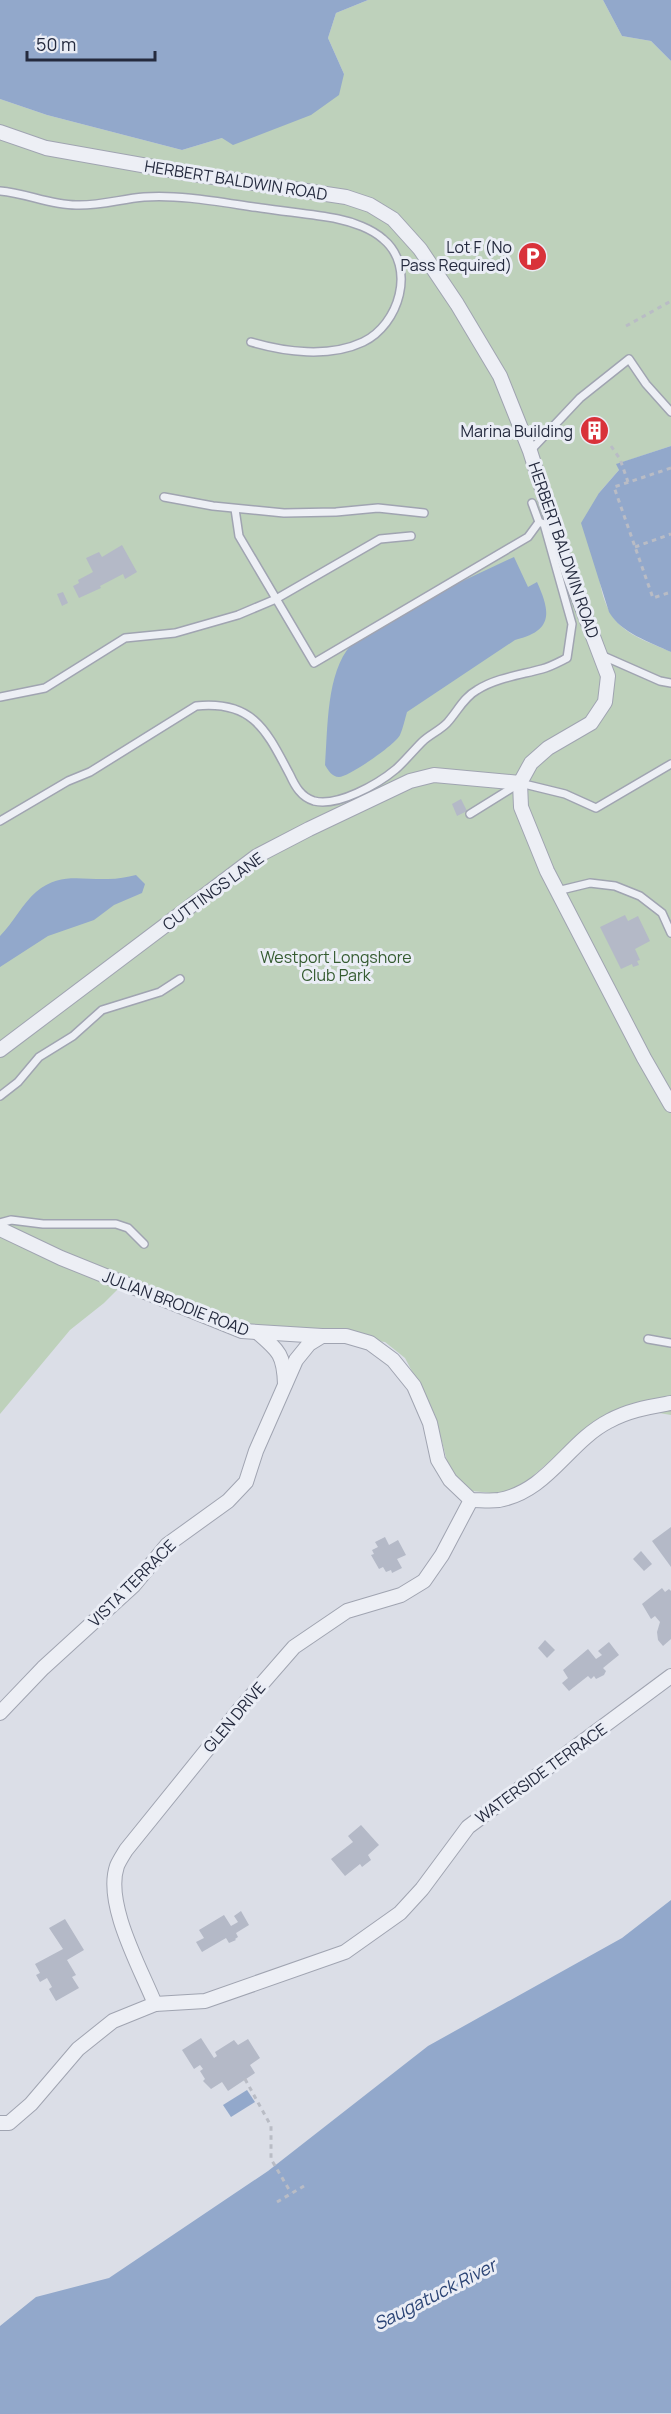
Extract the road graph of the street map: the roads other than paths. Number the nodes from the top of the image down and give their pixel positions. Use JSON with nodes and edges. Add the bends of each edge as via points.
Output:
{"nodes":[{"id":1,"x":0,"y":132,"type":"edge"},
{"id":2,"x":0,"y":191,"type":"edge"},
{"id":3,"x":251,"y":342,"type":"dead end"},
{"id":4,"x":671,"y":412,"type":"edge"},
{"id":5,"x":530,"y":451,"type":"junction"},
{"id":6,"x":164,"y":497,"type":"dead end"},
{"id":7,"x":532,"y":503,"type":"dead end"},
{"id":8,"x":235,"y":509,"type":"junction"},
{"id":9,"x":424,"y":513,"type":"dead end"},
{"id":10,"x":539,"y":522,"type":"junction"},
{"id":11,"x":411,"y":536,"type":"dead end"},
{"id":12,"x":276,"y":598,"type":"junction"},
{"id":13,"x":599,"y":654,"type":"junction"},
{"id":14,"x":671,"y":683,"type":"edge"},
{"id":15,"x":0,"y":697,"type":"edge"},
{"id":16,"x":671,"y":764,"type":"edge"},
{"id":17,"x":520,"y":783,"type":"junction"},
{"id":18,"x":470,"y":814,"type":"dead end"},
{"id":19,"x":0,"y":821,"type":"edge"},
{"id":20,"x":557,"y":891,"type":"junction"},
{"id":21,"x":671,"y":933,"type":"edge"},
{"id":22,"x":180,"y":979,"type":"dead end"},
{"id":23,"x":0,"y":1050,"type":"edge"},
{"id":24,"x":0,"y":1096,"type":"edge"},
{"id":25,"x":671,"y":1105,"type":"edge"},
{"id":26,"x":0,"y":1223,"type":"edge"},
{"id":27,"x":0,"y":1229,"type":"edge"},
{"id":28,"x":144,"y":1244,"type":"dead end"},
{"id":29,"x":258,"y":1333,"type":"junction"},
{"id":30,"x":322,"y":1336,"type":"junction"},
{"id":31,"x":648,"y":1339,"type":"dead end"},
{"id":32,"x":671,"y":1343,"type":"edge"},
{"id":33,"x":285,"y":1386,"type":"junction"},
{"id":34,"x":671,"y":1403,"type":"edge"},
{"id":35,"x":471,"y":1500,"type":"junction"},
{"id":36,"x":671,"y":1676,"type":"edge"},
{"id":37,"x":0,"y":1713,"type":"edge"},
{"id":38,"x":155,"y":2004,"type":"junction"},
{"id":39,"x":0,"y":2123,"type":"edge"}],
"edges":[{"from":1,"to":5,"type":"street","name":"HERBERT BALDWIN ROAD","via":[[46,148],[346,197],[370,205],[393,219],[420,249],[457,304],[501,376]]},
{"from":2,"to":3,"type":"lane","via":[[57,204],[99,205],[154,197],[337,218],[383,239],[395,252],[402,284],[398,304],[363,342],[343,348],[293,352]]},
{"from":4,"to":5,"type":"lane","via":[[629,359],[580,398]]},
{"from":5,"to":13,"type":"street","name":"HERBERT BALDWIN ROAD"},
{"from":6,"to":8,"type":"lane"},
{"from":7,"to":10,"type":"lane"},
{"from":8,"to":9,"type":"lane","via":[[284,513],[378,507]]},
{"from":8,"to":12,"type":"lane","via":[[239,536]]},
{"from":10,"to":12,"type":"lane","via":[[528,537],[314,663]]},
{"from":10,"to":19,"type":"lane","via":[[544,524],[572,624],[567,658],[544,669],[498,680],[469,694],[445,725],[374,784],[329,802],[305,797],[262,726],[252,717],[230,709],[196,706],[90,772]]},
{"from":11,"to":12,"type":"lane","via":[[380,539]]},
{"from":12,"to":15,"type":"lane","via":[[238,615],[175,633],[125,638],[45,688]]},
{"from":13,"to":14,"type":"lane"},
{"from":13,"to":17,"type":"street","name":"HERBERT BALDWIN ROAD","via":[[608,676],[604,702],[591,723],[548,748],[531,763]]},
{"from":16,"to":17,"type":"lane","via":[[596,808],[565,794]]},
{"from":17,"to":18,"type":"lane"},
{"from":17,"to":20,"type":"street","via":[[521,807]]},
{"from":17,"to":23,"type":"street","name":"CUTTINGS LANE","via":[[434,775],[410,781],[257,856]]},
{"from":20,"to":21,"type":"lane","via":[[590,883],[615,886],[640,896],[662,914]]},
{"from":20,"to":25,"type":"street"},
{"from":22,"to":24,"type":"lane","via":[[160,992],[102,1010],[73,1036],[39,1057]]},
{"from":26,"to":28,"type":"lane","via":[[11,1220],[116,1224],[128,1228]]},
{"from":27,"to":29,"type":"street","name":"JULIAN BRODIE ROAD","via":[[93,1271],[242,1331]]},
{"from":29,"to":30,"type":"street","name":"JULIAN BRODIE ROAD"},
{"from":29,"to":33,"type":"street","via":[[277,1349],[284,1367]]},
{"from":30,"to":33,"type":"street","name":"VISTA TERRACE","via":[[296,1360]]},
{"from":30,"to":35,"type":"street","name":"JULIAN BRODIE ROAD","via":[[346,1336],[370,1343],[393,1360],[414,1386],[438,1460],[450,1480]]},
{"from":31,"to":32,"type":"lane"},
{"from":33,"to":37,"type":"street","name":"VISTA TERRACE","via":[[246,1482],[228,1502],[167,1545],[134,1585]]},
{"from":34,"to":35,"type":"street","via":[[634,1410],[608,1421],[525,1492],[498,1500]]},
{"from":35,"to":38,"type":"street","name":"GLEN DRIVE","via":[[424,1581],[401,1595],[347,1611],[294,1647],[126,1850],[117,1867],[116,1901]]},
{"from":36,"to":38,"type":"street","name":"WATERSIDE TERRACE","via":[[468,1827],[400,1913],[345,1952],[205,2001]]},
{"from":38,"to":39,"type":"street","name":"WATERSIDE TERRACE","via":[[113,2021],[78,2049],[31,2104],[9,2123]]}]}
